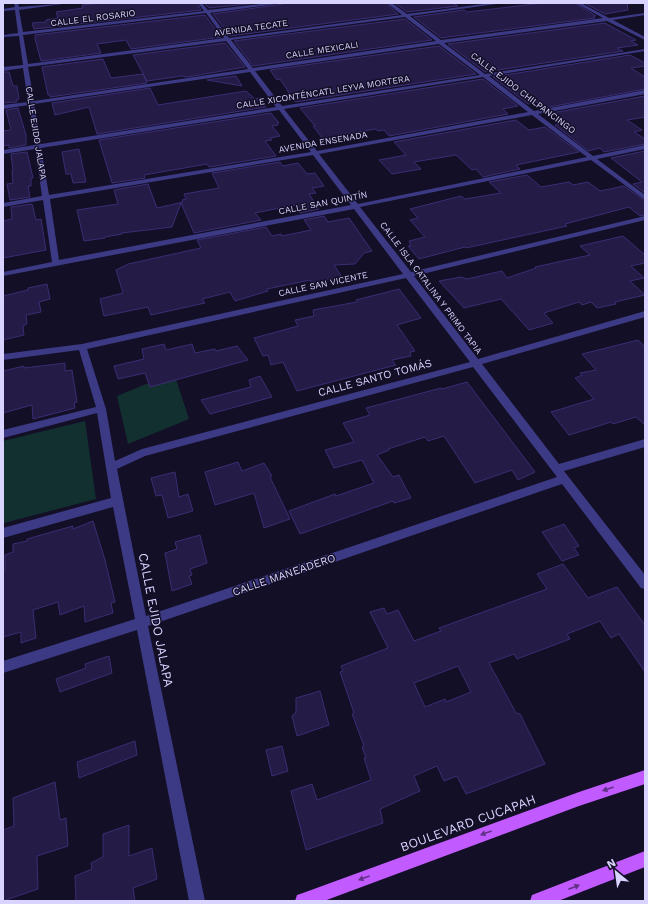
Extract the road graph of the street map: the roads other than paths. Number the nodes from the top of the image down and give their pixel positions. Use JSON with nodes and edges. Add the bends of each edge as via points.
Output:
{"nodes":[{"id":1,"x":67,"y":3,"type":"edge"},
{"id":2,"x":200,"y":3,"type":"edge"},
{"id":3,"x":281,"y":3,"type":"edge"},
{"id":4,"x":389,"y":3,"type":"edge"},
{"id":5,"x":501,"y":3,"type":"edge"},
{"id":6,"x":578,"y":3,"type":"edge"},
{"id":7,"x":17,"y":6,"type":"edge"},
{"id":8,"x":3,"y":10,"type":"edge"},
{"id":9,"x":207,"y":12,"type":"junction"},
{"id":10,"x":645,"y":14,"type":"edge"},
{"id":11,"x":406,"y":16,"type":"junction"},
{"id":12,"x":608,"y":19,"type":"junction"},
{"id":13,"x":21,"y":34,"type":"junction"},
{"id":14,"x":3,"y":36,"type":"edge"},
{"id":15,"x":228,"y":39,"type":"junction"},
{"id":16,"x":645,"y":39,"type":"edge"},
{"id":17,"x":440,"y":42,"type":"junction"},
{"id":18,"x":645,"y":50,"type":"edge"},
{"id":19,"x":26,"y":66,"type":"junction"},
{"id":20,"x":3,"y":69,"type":"edge"},
{"id":21,"x":252,"y":70,"type":"junction"},
{"id":22,"x":485,"y":76,"type":"junction"},
{"id":23,"x":645,"y":92,"type":"edge"},
{"id":24,"x":32,"y":102,"type":"junction"},
{"id":25,"x":3,"y":107,"type":"edge"},
{"id":26,"x":281,"y":108,"type":"junction"},
{"id":27,"x":533,"y":112,"type":"junction"},
{"id":28,"x":38,"y":146,"type":"junction"},
{"id":29,"x":645,"y":147,"type":"edge"},
{"id":30,"x":3,"y":152,"type":"edge"},
{"id":31,"x":315,"y":153,"type":"junction"},
{"id":32,"x":592,"y":158,"type":"junction"},
{"id":33,"x":46,"y":197,"type":"junction"},
{"id":34,"x":645,"y":198,"type":"edge"},
{"id":35,"x":3,"y":205,"type":"edge"},
{"id":36,"x":356,"y":206,"type":"junction"},
{"id":37,"x":645,"y":218,"type":"edge"},
{"id":38,"x":56,"y":263,"type":"junction"},
{"id":39,"x":3,"y":274,"type":"edge"},
{"id":40,"x":409,"y":275,"type":"junction"},
{"id":41,"x":645,"y":314,"type":"edge"},
{"id":42,"x":82,"y":347,"type":"junction"},
{"id":43,"x":3,"y":357,"type":"edge"},
{"id":44,"x":476,"y":364,"type":"junction"},
{"id":45,"x":101,"y":410,"type":"junction"},
{"id":46,"x":3,"y":434,"type":"edge"},
{"id":47,"x":645,"y":443,"type":"edge"},
{"id":48,"x":112,"y":467,"type":"junction"},
{"id":49,"x":557,"y":469,"type":"junction"},
{"id":50,"x":565,"y":480,"type":"junction"},
{"id":51,"x":117,"y":501,"type":"junction"},
{"id":52,"x":3,"y":533,"type":"edge"},
{"id":53,"x":645,"y":584,"type":"edge"},
{"id":54,"x":141,"y":623,"type":"junction"},
{"id":55,"x":3,"y":667,"type":"edge"},
{"id":56,"x":645,"y":776,"type":"edge"},
{"id":57,"x":645,"y":859,"type":"edge"},
{"id":58,"x":197,"y":901,"type":"edge"},
{"id":59,"x":303,"y":901,"type":"edge"},
{"id":60,"x":538,"y":901,"type":"edge"}],
"edges":[{"from":1,"to":7,"type":"street"},
{"from":2,"to":9,"type":"street","name":"CALLE ISLA CATALINA Y PRIMO TAPIA"},
{"from":3,"to":9,"type":"street","name":"CALLE EL ROSARIO"},
{"from":4,"to":11,"type":"street","name":"CALLE EJIDO CHILPANCINGO"},
{"from":5,"to":11,"type":"street","name":"AVENIDA TECATE"},
{"from":6,"to":12,"type":"street"},
{"from":7,"to":8,"type":"street"},
{"from":7,"to":13,"type":"street","name":"CALLE EJIDO JALAPA"},
{"from":9,"to":13,"type":"street","name":"CALLE EL ROSARIO"},
{"from":9,"to":15,"type":"street","name":"CALLE ISLA CATALINA Y PRIMO TAPIA"},
{"from":10,"to":12,"type":"street","name":"CALLE MEXICALI"},
{"from":11,"to":15,"type":"street","name":"AVENIDA TECATE"},
{"from":11,"to":17,"type":"street","name":"CALLE EJIDO CHILPANCINGO"},
{"from":12,"to":16,"type":"street"},
{"from":12,"to":17,"type":"street","name":"CALLE MEXICALI"},
{"from":13,"to":14,"type":"street","name":"CALLE EL ROSARIO"},
{"from":13,"to":19,"type":"street","name":"CALLE EJIDO JALAPA"},
{"from":15,"to":19,"type":"street","name":"AVENIDA TECATE"},
{"from":15,"to":21,"type":"street","name":"CALLE ISLA CATALINA Y PRIMO TAPIA"},
{"from":17,"to":21,"type":"street","name":"CALLE MEXICALI"},
{"from":17,"to":22,"type":"street","name":"CALLE EJIDO CHILPANCINGO"},
{"from":18,"to":22,"type":"street","name":"CALLE XICONTÉNCATL LEYVA MORTERA"},
{"from":19,"to":20,"type":"street","name":"AVENIDA TECATE"},
{"from":19,"to":24,"type":"street","name":"CALLE EJIDO JALAPA"},
{"from":21,"to":24,"type":"street","name":"CALLE MEXICALI"},
{"from":21,"to":26,"type":"street","name":"CALLE ISLA CATALINA Y PRIMO TAPIA"},
{"from":22,"to":26,"type":"street","name":"CALLE XICONTÉNCATL LEYVA MORTERA"},
{"from":22,"to":27,"type":"street","name":"CALLE EJIDO CHILPANCINGO"},
{"from":23,"to":27,"type":"street","name":"AVENIDA ENSENADA"},
{"from":24,"to":25,"type":"street","name":"CALLE MEXICALI"},
{"from":24,"to":28,"type":"street","name":"CALLE EJIDO JALAPA"},
{"from":26,"to":28,"type":"street","name":"CALLE XICONTÉNCATL LEYVA MORTERA"},
{"from":26,"to":31,"type":"street","name":"CALLE ISLA CATALINA Y PRIMO TAPIA"},
{"from":27,"to":31,"type":"street","name":"AVENIDA ENSENADA"},
{"from":27,"to":32,"type":"street","name":"CALLE EJIDO CHILPANCINGO"},
{"from":28,"to":30,"type":"street","name":"CALLE XICONTÉNCATL LEYVA MORTERA"},
{"from":28,"to":33,"type":"street","name":"CALLE EJIDO JALAPA"},
{"from":29,"to":32,"type":"street","name":"CALLE SAN QUINTÍN"},
{"from":31,"to":33,"type":"street","name":"AVENIDA ENSENADA"},
{"from":31,"to":36,"type":"street","name":"CALLE ISLA CATALINA Y PRIMO TAPIA"},
{"from":32,"to":34,"type":"street","name":"CALLE EJIDO CHILPANCINGO"},
{"from":32,"to":36,"type":"street","name":"CALLE SAN QUINTÍN"},
{"from":33,"to":35,"type":"street","name":"AVENIDA ENSENADA"},
{"from":33,"to":38,"type":"street","name":"CALLE EJIDO JALAPA"},
{"from":36,"to":38,"type":"street","name":"CALLE SAN QUINTÍN"},
{"from":36,"to":40,"type":"street","name":"CALLE ISLA CATALINA Y PRIMO TAPIA"},
{"from":37,"to":40,"type":"street","name":"CALLE SAN VICENTE"},
{"from":38,"to":39,"type":"street","name":"CALLE SAN QUINTÍN"},
{"from":40,"to":42,"type":"street","name":"CALLE SAN VICENTE"},
{"from":40,"to":44,"type":"street","name":"CALLE ISLA CATALINA Y PRIMO TAPIA"},
{"from":41,"to":44,"type":"street","name":"CALLE SANTO TOMÁS"},
{"from":42,"to":43,"type":"street","name":"CALLE SAN VICENTE"},
{"from":42,"to":45,"type":"street","name":"CALLE EJIDO JALAPA"},
{"from":44,"to":48,"type":"street","name":"CALLE SANTO TOMÁS","via":[[142,453]]},
{"from":44,"to":49,"type":"street","name":"CALLE ISLA CATALINA Y PRIMO TAPIA"},
{"from":45,"to":46,"type":"street"},
{"from":45,"to":48,"type":"street","name":"CALLE EJIDO JALAPA"},
{"from":47,"to":49,"type":"street"},
{"from":48,"to":51,"type":"street","name":"CALLE EJIDO JALAPA"},
{"from":49,"to":50,"type":"street","name":"CALLE ISLA CATALINA Y PRIMO TAPIA"},
{"from":50,"to":53,"type":"street","name":"CALLE ISLA CATALINA Y PRIMO TAPIA"},
{"from":50,"to":54,"type":"street","name":"CALLE MANEADERO"},
{"from":51,"to":52,"type":"street"},
{"from":51,"to":54,"type":"street","name":"CALLE EJIDO JALAPA"},
{"from":54,"to":55,"type":"street","name":"CALLE MANEADERO"},
{"from":54,"to":58,"type":"street","name":"CALLE EJIDO JALAPA"},
{"from":56,"to":59,"type":"main road","name":"BOULEVARD CUCAPAH","one_way":true},
{"from":60,"to":57,"type":"main road","one_way":true}]}
